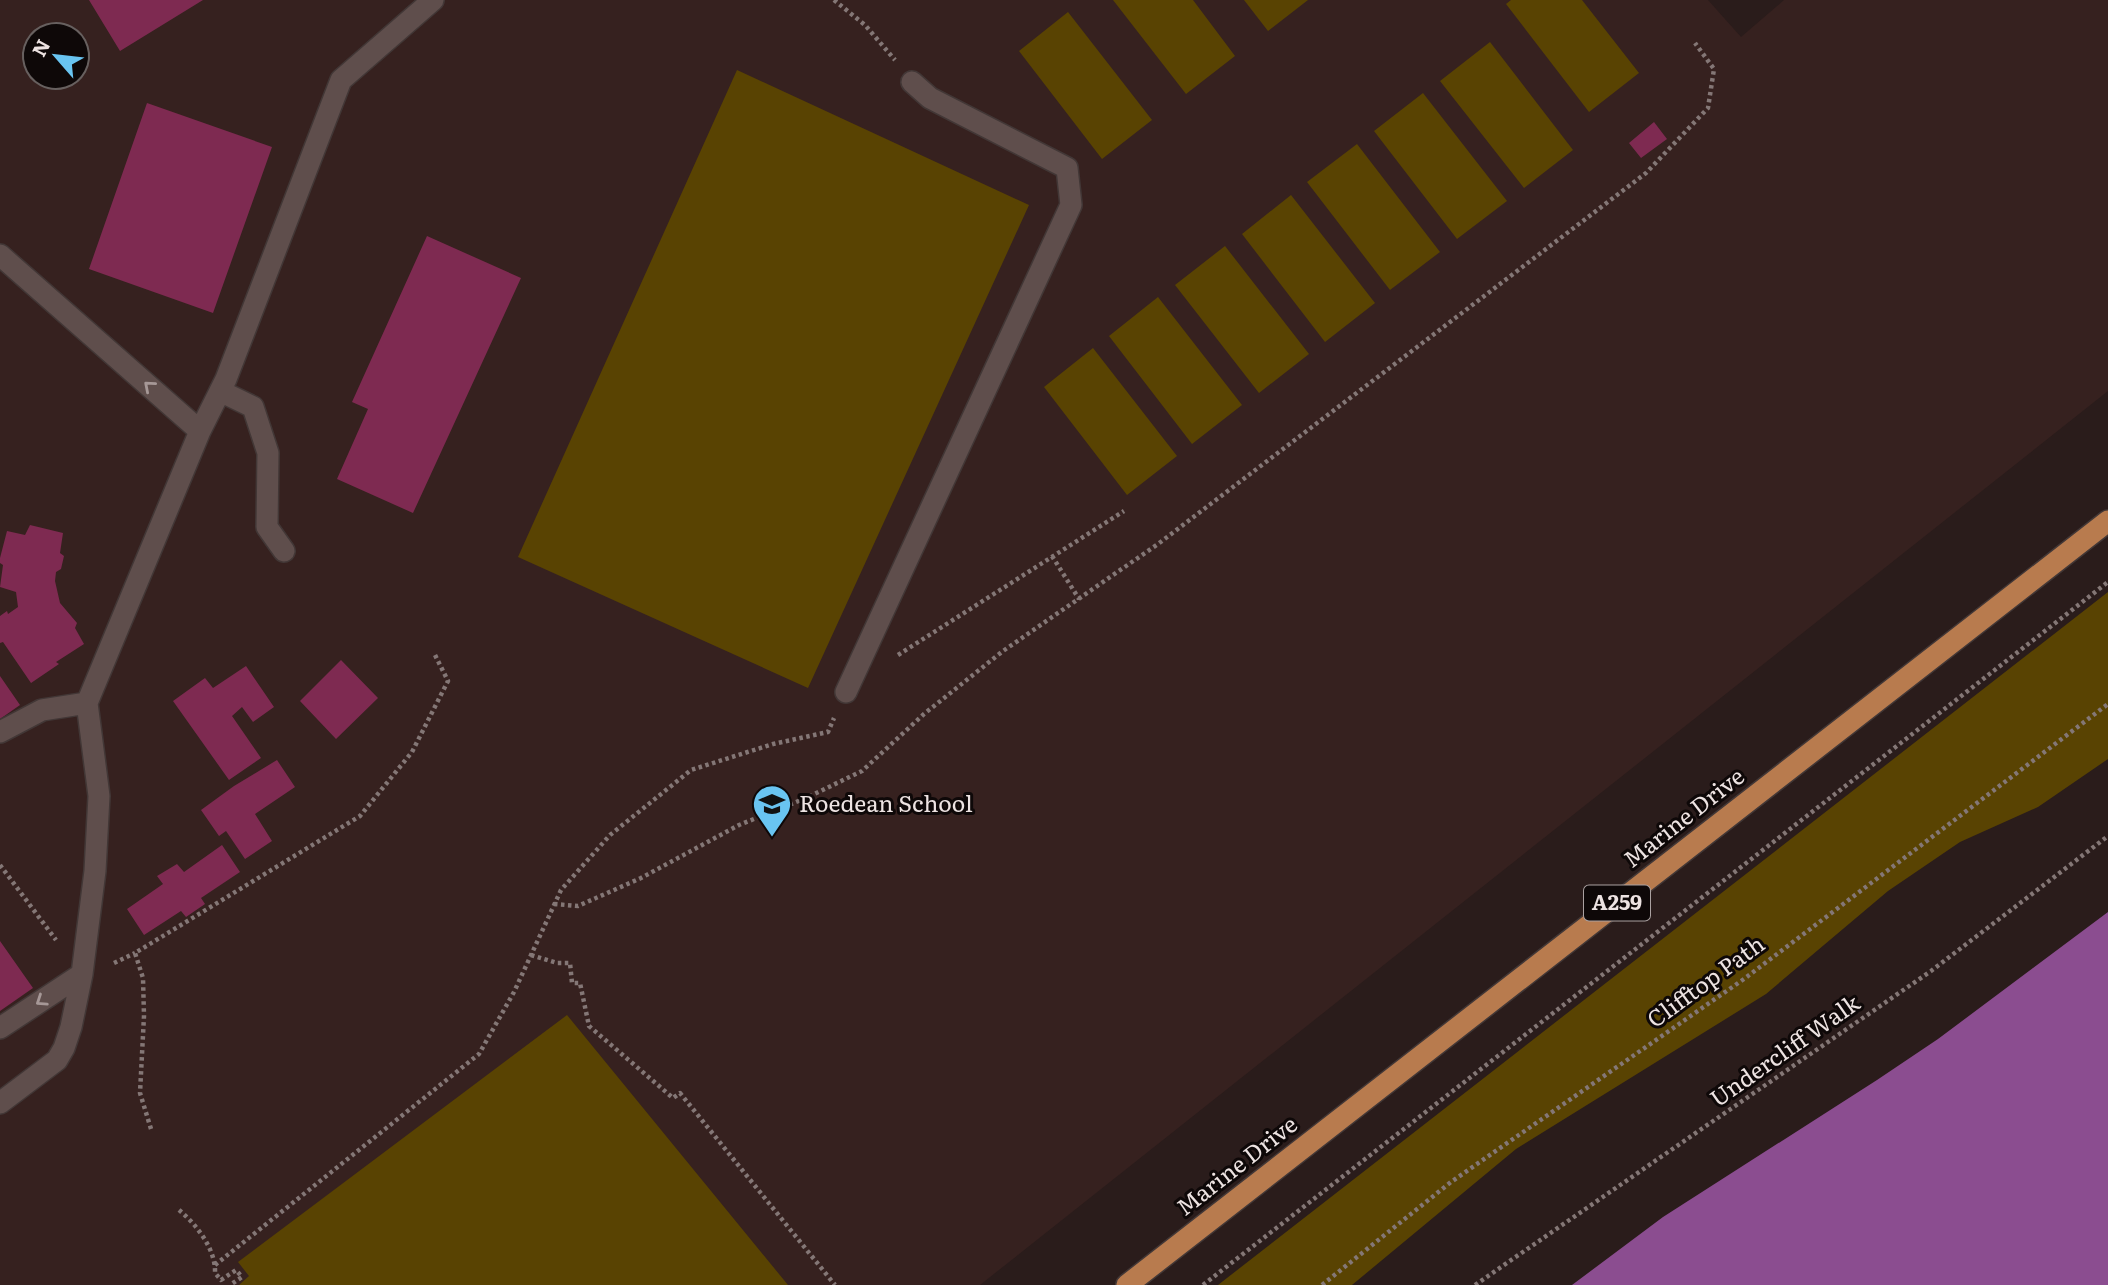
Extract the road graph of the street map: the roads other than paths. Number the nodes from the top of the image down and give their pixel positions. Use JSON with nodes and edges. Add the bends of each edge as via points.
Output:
{"nodes":[{"id":1,"x":433,"y":0,"type":"edge"},
{"id":2,"x":912,"y":82,"type":"dead end"},
{"id":3,"x":0,"y":255,"type":"edge"},
{"id":4,"x":220,"y":391,"type":"junction"},
{"id":5,"x":200,"y":431,"type":"junction"},
{"id":6,"x":2108,"y":521,"type":"edge"},
{"id":7,"x":284,"y":551,"type":"dead end"},
{"id":8,"x":846,"y":692,"type":"road end"},
{"id":9,"x":87,"y":703,"type":"junction"},
{"id":10,"x":0,"y":732,"type":"edge"},
{"id":11,"x":83,"y":968,"type":"junction"},
{"id":12,"x":0,"y":1028,"type":"edge"},
{"id":13,"x":0,"y":1103,"type":"edge"},
{"id":14,"x":1127,"y":1285,"type":"edge"}],
"edges":[{"from":1,"to":4,"type":"lane","via":[[341,79]]},
{"from":2,"to":8,"type":"lane","via":[[930,98],[1067,168],[1071,205]]},
{"from":5,"to":3,"type":"lane","one_way":true},
{"from":4,"to":5,"type":"lane"},
{"from":4,"to":7,"type":"lane","via":[[253,407],[268,453],[267,527]]},
{"from":5,"to":9,"type":"lane"},
{"from":6,"to":14,"type":"main road","name":"Marine Drive","number":"A259"},
{"from":9,"to":10,"type":"lane","via":[[42,710]]},
{"from":9,"to":11,"type":"lane","via":[[99,796]]},
{"from":11,"to":12,"type":"lane","one_way":true},
{"from":11,"to":13,"type":"lane","via":[[68,1038],[57,1060]]}]}
